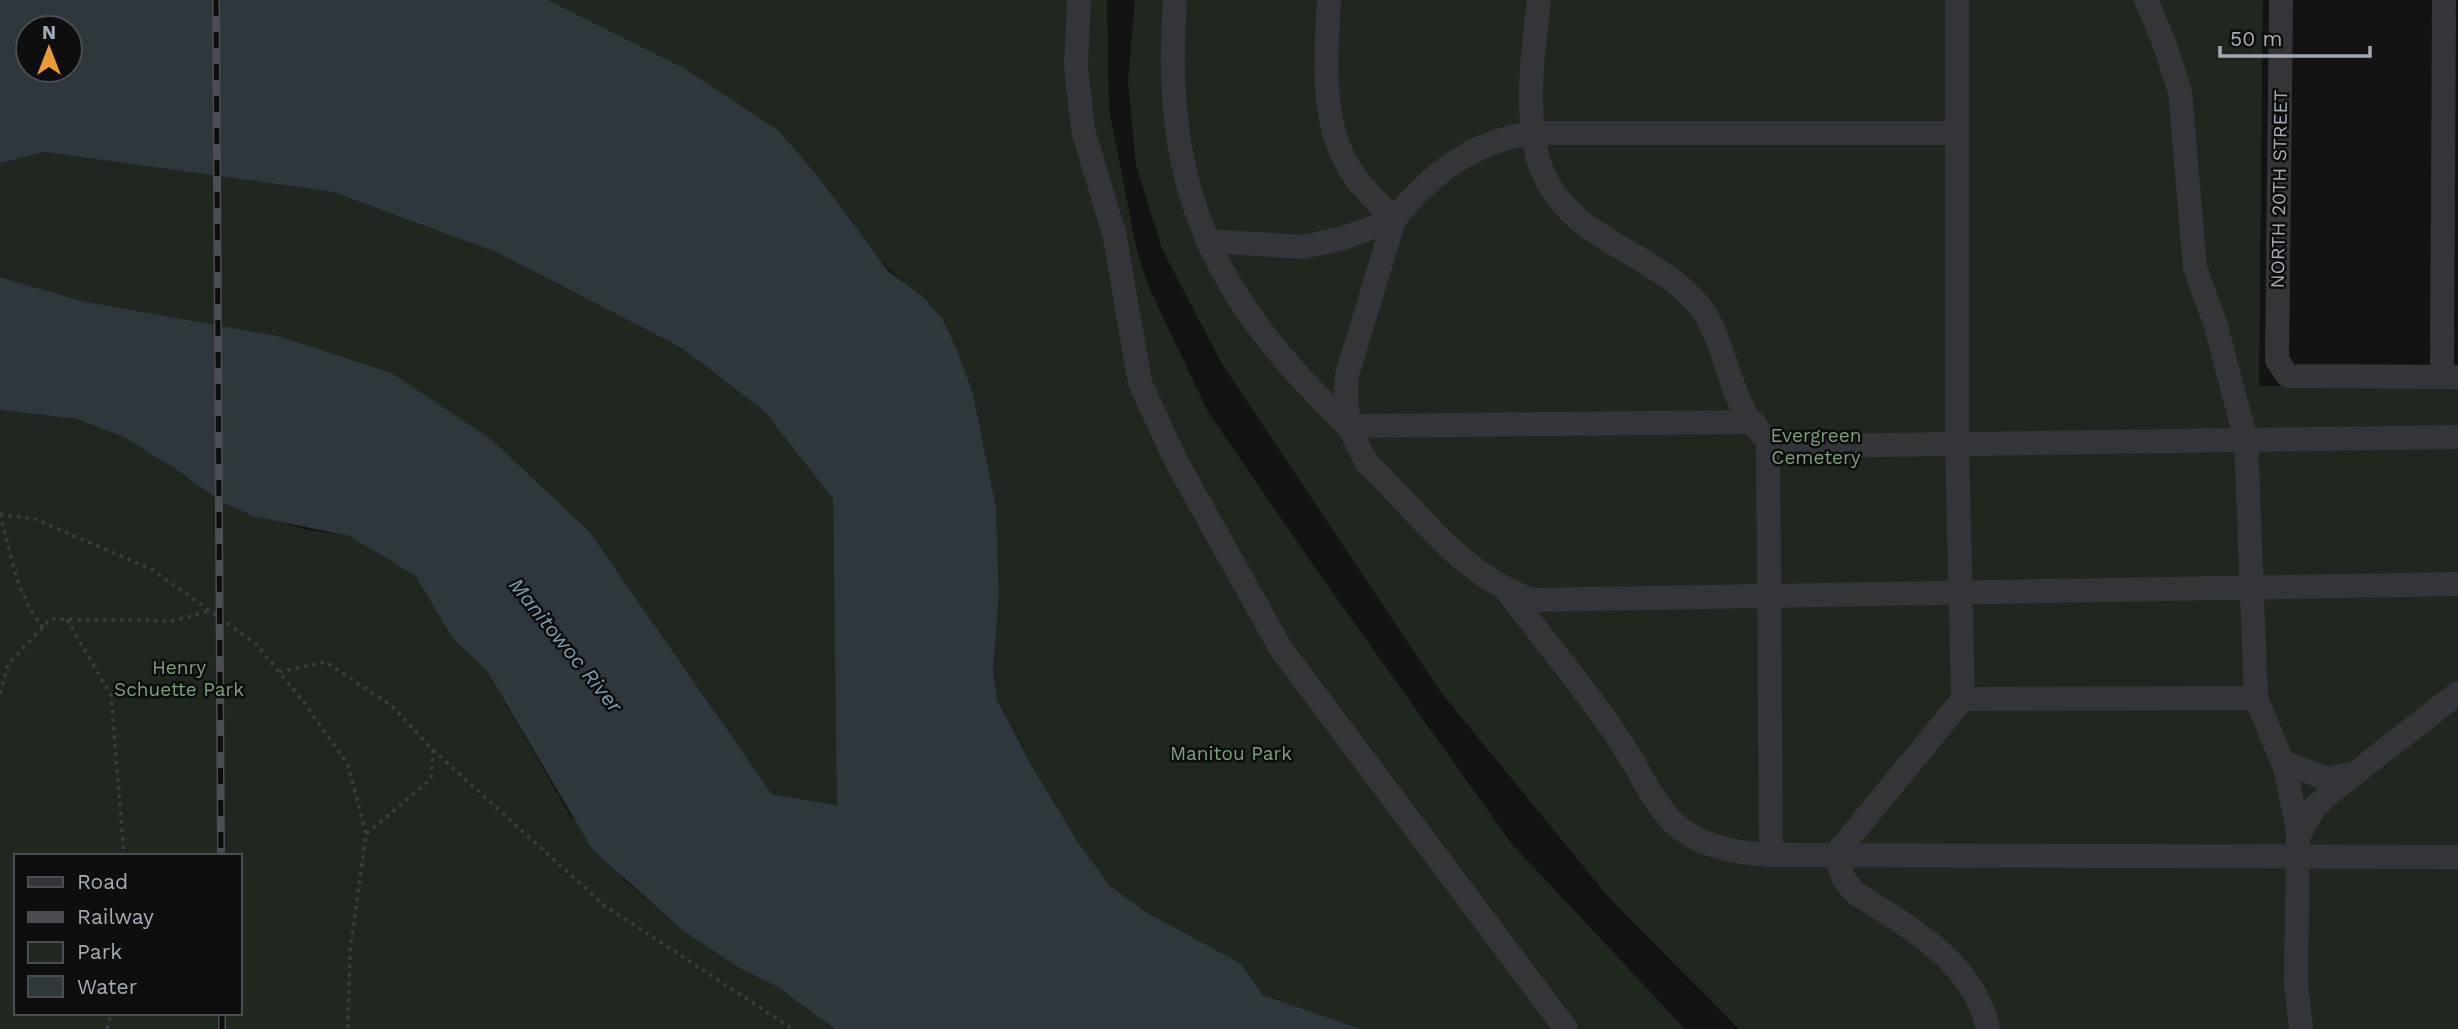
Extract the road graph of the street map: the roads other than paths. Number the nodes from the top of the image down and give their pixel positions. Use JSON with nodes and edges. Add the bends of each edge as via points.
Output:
{"nodes":[{"id":1,"x":1079,"y":0,"type":"edge"},
{"id":2,"x":1175,"y":0,"type":"edge"},
{"id":3,"x":1329,"y":0,"type":"edge"},
{"id":4,"x":1539,"y":0,"type":"edge"},
{"id":5,"x":1956,"y":0,"type":"edge"},
{"id":6,"x":2146,"y":0,"type":"edge"},
{"id":7,"x":2281,"y":0,"type":"edge"},
{"id":8,"x":2444,"y":0,"type":"edge"},
{"id":9,"x":1534,"y":133,"type":"junction"},
{"id":10,"x":1957,"y":133,"type":"junction"},
{"id":11,"x":1394,"y":220,"type":"junction"},
{"id":12,"x":1207,"y":241,"type":"junction"},
{"id":13,"x":2450,"y":377,"type":"edge"},
{"id":14,"x":1348,"y":426,"type":"junction"},
{"id":15,"x":1761,"y":430,"type":"junction"},
{"id":16,"x":2458,"y":437,"type":"edge"},
{"id":17,"x":2246,"y":440,"type":"junction"},
{"id":18,"x":1957,"y":444,"type":"junction"},
{"id":19,"x":2458,"y":584,"type":"edge"},
{"id":20,"x":2251,"y":587,"type":"junction"},
{"id":21,"x":1961,"y":590,"type":"junction"},
{"id":22,"x":1507,"y":591,"type":"junction"},
{"id":23,"x":1768,"y":596,"type":"junction"},
{"id":24,"x":2458,"y":693,"type":"edge"},
{"id":25,"x":2256,"y":698,"type":"junction"},
{"id":26,"x":1963,"y":699,"type":"junction"},
{"id":27,"x":2283,"y":762,"type":"junction"},
{"id":28,"x":2355,"y":772,"type":"junction"},
{"id":29,"x":2298,"y":847,"type":"junction"},
{"id":30,"x":1771,"y":855,"type":"junction"},
{"id":31,"x":1835,"y":855,"type":"junction"},
{"id":32,"x":2458,"y":857,"type":"edge"},
{"id":33,"x":1566,"y":1029,"type":"edge"},
{"id":34,"x":1988,"y":1029,"type":"edge"},
{"id":35,"x":2301,"y":1029,"type":"edge"}],
"edges":[{"from":1,"to":33,"type":"street","via":[[1076,67],[1083,130],[1115,237],[1140,383],[1176,461],[1281,649]]},
{"from":2,"to":12,"type":"street","via":[[1172,88],[1177,131],[1184,174]]},
{"from":3,"to":11,"type":"street","via":[[1329,92],[1339,146],[1348,168]]},
{"from":4,"to":9,"type":"street","via":[[1532,75]]},
{"from":5,"to":10,"type":"street"},
{"from":6,"to":17,"type":"street","via":[[2180,92],[2194,268],[2215,323]]},
{"from":7,"to":13,"type":"street","name":"NORTH 20TH STREET","via":[[2277,360],[2288,376]]},
{"from":8,"to":13,"type":"street"},
{"from":9,"to":10,"type":"street"},
{"from":9,"to":11,"type":"street","via":[[1504,137],[1463,157],[1423,187]]},
{"from":9,"to":15,"type":"street","via":[[1540,164],[1576,220],[1674,282],[1698,304]]},
{"from":10,"to":18,"type":"street"},
{"from":11,"to":12,"type":"street","via":[[1304,247]]},
{"from":11,"to":14,"type":"street","via":[[1347,375]]},
{"from":12,"to":14,"type":"street","via":[[1262,332],[1296,375]]},
{"from":14,"to":15,"type":"street"},
{"from":14,"to":22,"type":"street","via":[[1367,463],[1470,568]]},
{"from":15,"to":18,"type":"street","via":[[1811,446]]},
{"from":15,"to":23,"type":"street"},
{"from":16,"to":17,"type":"street"},
{"from":17,"to":18,"type":"street"},
{"from":17,"to":20,"type":"street"},
{"from":18,"to":21,"type":"street"},
{"from":19,"to":20,"type":"street"},
{"from":20,"to":21,"type":"street"},
{"from":20,"to":25,"type":"street"},
{"from":21,"to":23,"type":"street"},
{"from":21,"to":26,"type":"street"},
{"from":22,"to":23,"type":"street","via":[[1532,600],[1562,601]]},
{"from":22,"to":30,"type":"street","via":[[1617,735],[1673,821],[1722,849]]},
{"from":23,"to":30,"type":"street"},
{"from":24,"to":28,"type":"street"},
{"from":25,"to":26,"type":"street"},
{"from":25,"to":27,"type":"street"},
{"from":26,"to":31,"type":"street"},
{"from":27,"to":28,"type":"street","via":[[2329,779]]},
{"from":27,"to":29,"type":"street"},
{"from":28,"to":29,"type":"street","via":[[2314,808]]},
{"from":29,"to":31,"type":"street"},
{"from":29,"to":32,"type":"street"},
{"from":29,"to":35,"type":"street","via":[[2296,982]]},
{"from":30,"to":31,"type":"street"},
{"from":31,"to":34,"type":"street","via":[[1843,879],[1854,892],[1951,960],[1978,1001]]}]}
